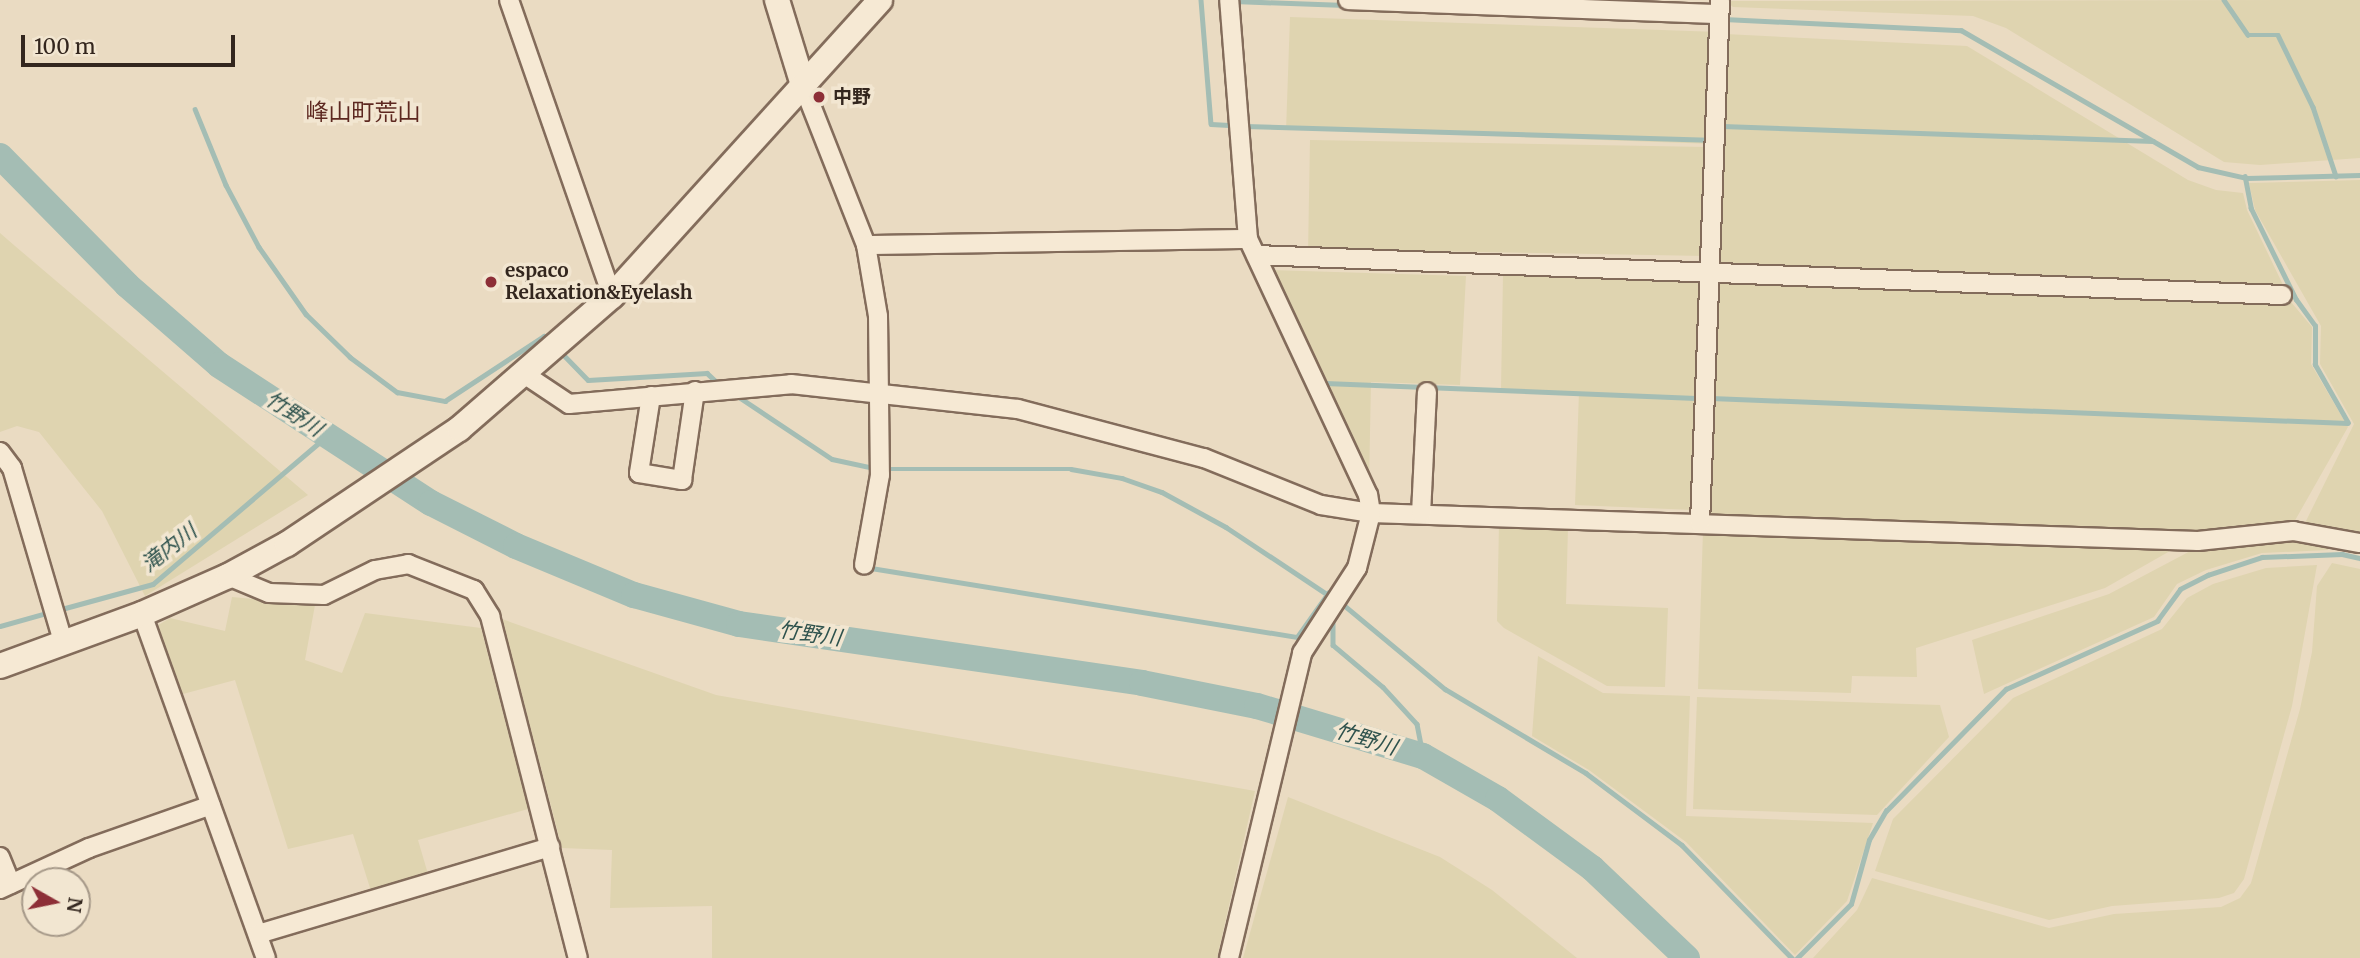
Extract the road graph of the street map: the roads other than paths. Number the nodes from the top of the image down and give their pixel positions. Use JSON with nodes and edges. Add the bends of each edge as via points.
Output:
{"nodes":[{"id":1,"x":509,"y":0,"type":"edge"},
{"id":2,"x":777,"y":0,"type":"edge"},
{"id":3,"x":880,"y":0,"type":"edge"},
{"id":4,"x":1229,"y":0,"type":"edge"},
{"id":5,"x":1348,"y":0,"type":"edge"},
{"id":6,"x":1720,"y":7,"type":"edge"},
{"id":7,"x":803,"y":85,"type":"junction"},
{"id":8,"x":866,"y":245,"type":"junction"},
{"id":9,"x":1252,"y":247,"type":"junction"},
{"id":10,"x":1710,"y":273,"type":"junction"},
{"id":11,"x":2282,"y":295,"type":"dead end"},
{"id":12,"x":612,"y":296,"type":"junction"},
{"id":13,"x":524,"y":374,"type":"junction"},
{"id":14,"x":695,"y":391,"type":"junction"},
{"id":15,"x":1426,"y":392,"type":"dead end"},
{"id":16,"x":881,"y":393,"type":"junction"},
{"id":17,"x":651,"y":396,"type":"junction"},
{"id":18,"x":0,"y":452,"type":"edge"},
{"id":19,"x":1371,"y":513,"type":"junction"},
{"id":20,"x":1421,"y":514,"type":"junction"},
{"id":21,"x":1700,"y":523,"type":"junction"},
{"id":22,"x":2360,"y":543,"type":"edge"},
{"id":23,"x":864,"y":565,"type":"dead end"},
{"id":24,"x":228,"y":576,"type":"junction"},
{"id":25,"x":142,"y":614,"type":"junction"},
{"id":26,"x":63,"y":641,"type":"junction"},
{"id":27,"x":0,"y":666,"type":"edge"},
{"id":28,"x":211,"y":805,"type":"junction"},
{"id":29,"x":550,"y":847,"type":"junction"},
{"id":30,"x":0,"y":858,"type":"edge"},
{"id":31,"x":5,"y":886,"type":"edge"},
{"id":32,"x":258,"y":934,"type":"junction"},
{"id":33,"x":266,"y":958,"type":"edge"},
{"id":34,"x":578,"y":958,"type":"edge"},
{"id":35,"x":1228,"y":958,"type":"edge"}],
"edges":[{"from":1,"to":12,"type":"street"},
{"from":2,"to":7,"type":"street"},
{"from":3,"to":7,"type":"street"},
{"from":4,"to":9,"type":"street"},
{"from":5,"to":6,"type":"street"},
{"from":6,"to":10,"type":"street"},
{"from":7,"to":8,"type":"street"},
{"from":7,"to":12,"type":"street"},
{"from":8,"to":9,"type":"street"},
{"from":8,"to":16,"type":"street","via":[[878,316]]},
{"from":9,"to":10,"type":"street"},
{"from":9,"to":19,"type":"street","via":[[1368,495]]},
{"from":10,"to":11,"type":"street"},
{"from":10,"to":21,"type":"street"},
{"from":12,"to":13,"type":"street"},
{"from":13,"to":17,"type":"street","via":[[569,404]]},
{"from":13,"to":24,"type":"street","via":[[449,436]]},
{"from":14,"to":16,"type":"street","via":[[791,384]]},
{"from":14,"to":17,"type":"street"},
{"from":14,"to":17,"type":"street","via":[[681,480],[639,473]]},
{"from":15,"to":20,"type":"street"},
{"from":16,"to":19,"type":"street","via":[[1018,410],[1204,458],[1321,505]]},
{"from":16,"to":23,"type":"street","via":[[880,475]]},
{"from":18,"to":26,"type":"street","via":[[12,468]]},
{"from":19,"to":20,"type":"street"},
{"from":19,"to":35,"type":"street","via":[[1356,568],[1302,653]]},
{"from":20,"to":21,"type":"street"},
{"from":21,"to":22,"type":"street","via":[[2198,541],[2293,531]]},
{"from":24,"to":25,"type":"street"},
{"from":24,"to":29,"type":"street","via":[[270,593],[324,595],[375,569],[408,564],[474,590],[490,616]]},
{"from":25,"to":26,"type":"street"},
{"from":25,"to":28,"type":"street"},
{"from":26,"to":27,"type":"street"},
{"from":28,"to":31,"type":"street","via":[[89,848]]},
{"from":28,"to":32,"type":"street"},
{"from":29,"to":32,"type":"street"},
{"from":29,"to":34,"type":"street"},
{"from":30,"to":31,"type":"street"},
{"from":32,"to":33,"type":"street"}]}
